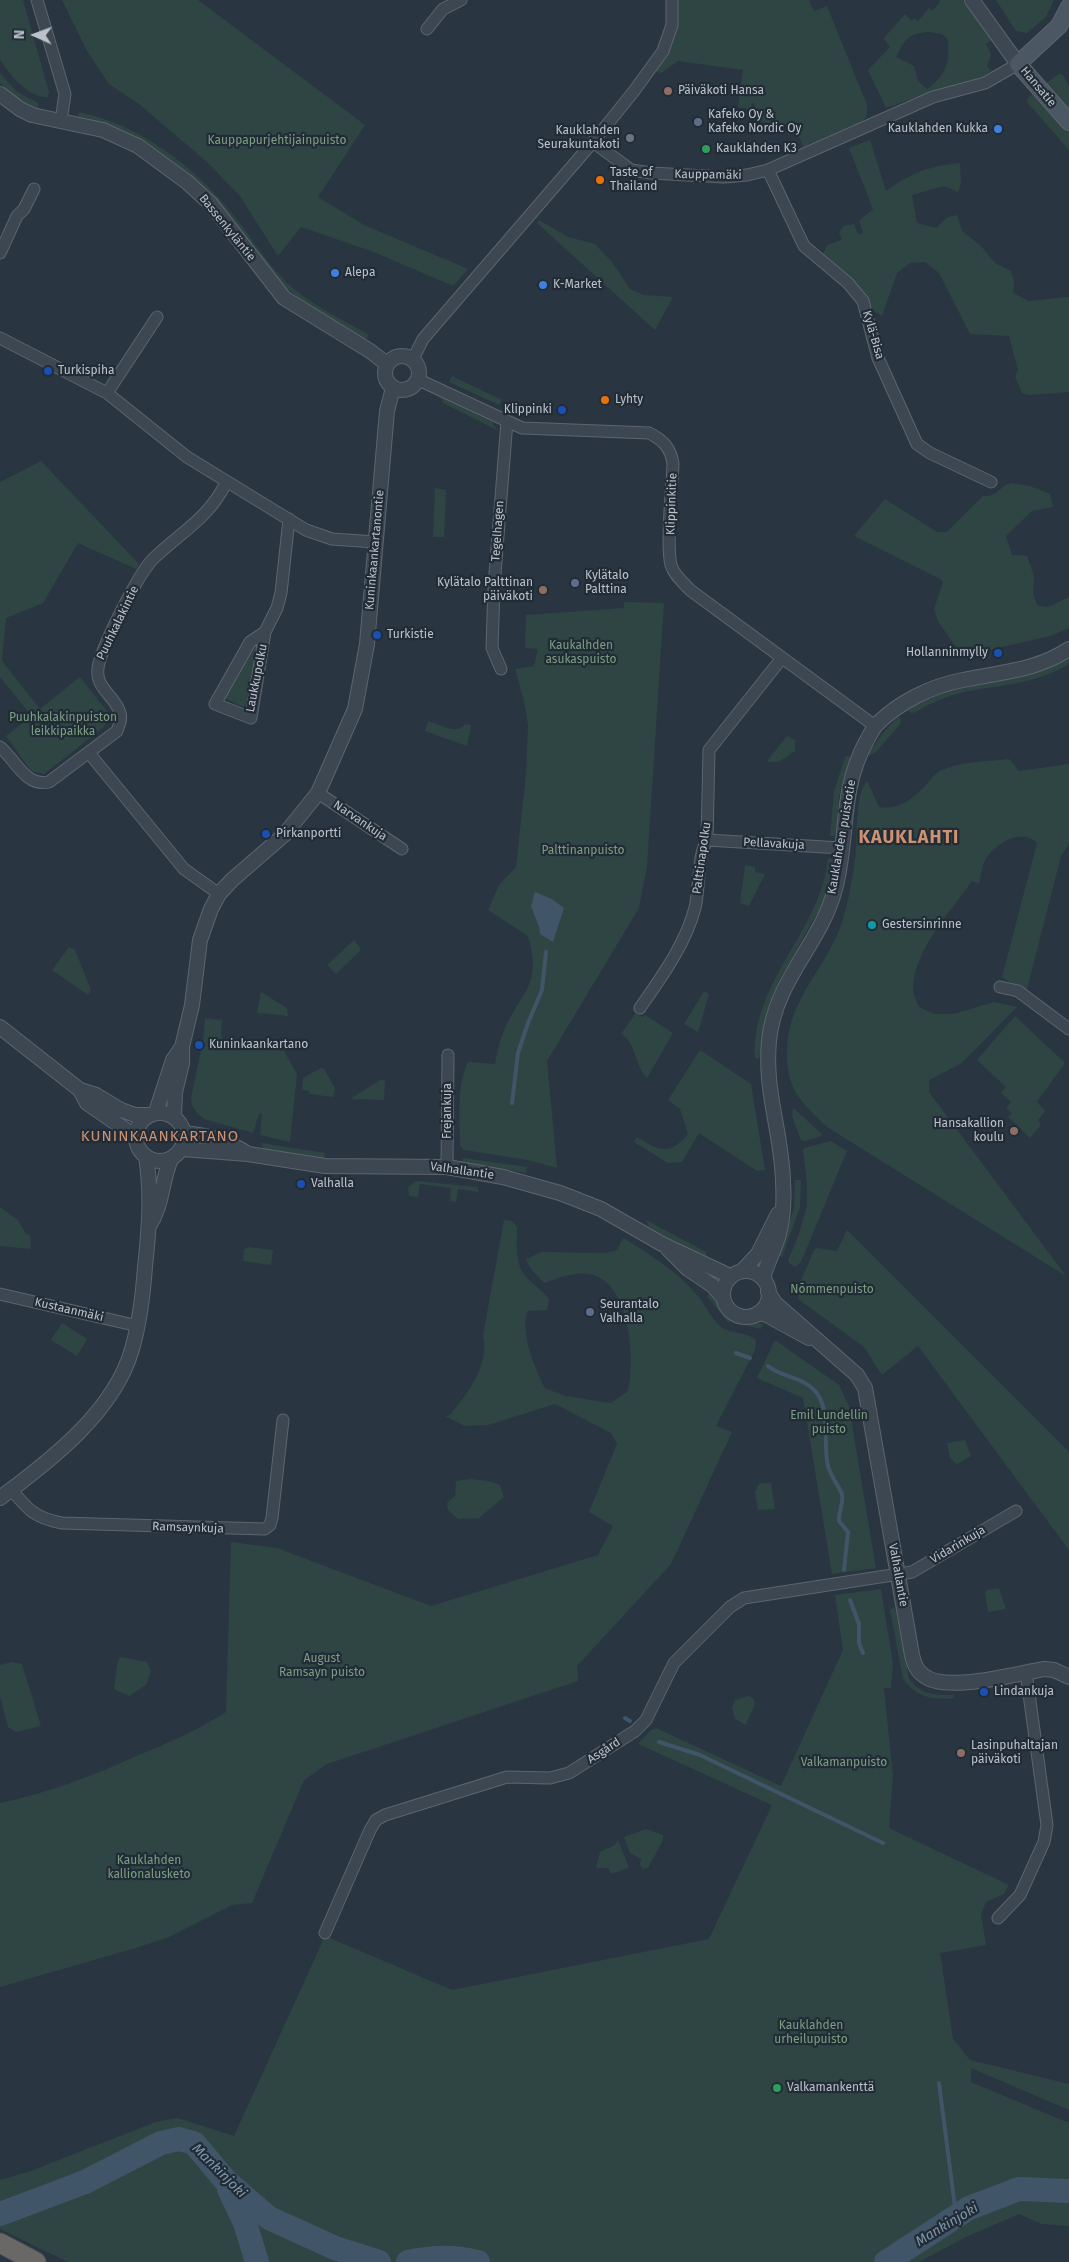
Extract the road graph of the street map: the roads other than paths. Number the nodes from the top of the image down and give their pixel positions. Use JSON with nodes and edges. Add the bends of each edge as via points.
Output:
{"nodes":[{"id":1,"x":38,"y":0,"type":"edge"},
{"id":2,"x":460,"y":0,"type":"edge"},
{"id":3,"x":672,"y":0,"type":"edge"},
{"id":4,"x":972,"y":0,"type":"edge"},
{"id":5,"x":1069,"y":7,"type":"edge"},
{"id":6,"x":427,"y":29,"type":"dead end"},
{"id":7,"x":1018,"y":64,"type":"junction"},
{"id":8,"x":0,"y":94,"type":"edge"},
{"id":9,"x":61,"y":121,"type":"junction"},
{"id":10,"x":1069,"y":122,"type":"edge"},
{"id":11,"x":593,"y":142,"type":"junction"},
{"id":12,"x":768,"y":170,"type":"junction"},
{"id":13,"x":34,"y":188,"type":"dead end"},
{"id":14,"x":0,"y":253,"type":"edge"},
{"id":15,"x":156,"y":317,"type":"dead end"},
{"id":16,"x":0,"y":338,"type":"edge"},
{"id":17,"x":413,"y":359,"type":"junction"},
{"id":18,"x":387,"y":364,"type":"junction"},
{"id":19,"x":419,"y":380,"type":"junction"},
{"id":20,"x":393,"y":388,"type":"junction"},
{"id":21,"x":107,"y":393,"type":"junction"},
{"id":22,"x":507,"y":421,"type":"junction"},
{"id":23,"x":991,"y":482,"type":"dead end"},
{"id":24,"x":226,"y":483,"type":"junction"},
{"id":25,"x":289,"y":519,"type":"junction"},
{"id":26,"x":375,"y":542,"type":"junction"},
{"id":27,"x":266,"y":632,"type":"junction"},
{"id":28,"x":1069,"y":649,"type":"edge"},
{"id":29,"x":782,"y":658,"type":"junction"},
{"id":30,"x":501,"y":669,"type":"dead end"},
{"id":31,"x":875,"y":726,"type":"junction"},
{"id":32,"x":0,"y":747,"type":"edge"},
{"id":33,"x":89,"y":753,"type":"junction"},
{"id":34,"x":318,"y":793,"type":"junction"},
{"id":35,"x":707,"y":840,"type":"junction"},
{"id":36,"x":841,"y":848,"type":"junction"},
{"id":37,"x":402,"y":849,"type":"dead end"},
{"id":38,"x":219,"y":894,"type":"junction"},
{"id":39,"x":1000,"y":987,"type":"dead end"},
{"id":40,"x":640,"y":1008,"type":"dead end"},
{"id":41,"x":0,"y":1027,"type":"edge"},
{"id":42,"x":1069,"y":1030,"type":"edge"},
{"id":43,"x":182,"y":1047,"type":"junction"},
{"id":44,"x":448,"y":1055,"type":"dead end"},
{"id":45,"x":80,"y":1090,"type":"junction"},
{"id":46,"x":152,"y":1114,"type":"junction"},
{"id":47,"x":174,"y":1116,"type":"junction"},
{"id":48,"x":185,"y":1133,"type":"junction"},
{"id":49,"x":136,"y":1137,"type":"junction"},
{"id":50,"x":182,"y":1148,"type":"junction"},
{"id":51,"x":248,"y":1154,"type":"junction"},
{"id":52,"x":146,"y":1157,"type":"junction"},
{"id":53,"x":171,"y":1159,"type":"junction"},
{"id":54,"x":447,"y":1167,"type":"junction"},
{"id":55,"x":781,"y":1209,"type":"junction"},
{"id":56,"x":149,"y":1226,"type":"junction"},
{"id":57,"x":662,"y":1244,"type":"junction"},
{"id":58,"x":743,"y":1270,"type":"junction"},
{"id":59,"x":730,"y":1276,"type":"junction"},
{"id":60,"x":763,"y":1278,"type":"junction"},
{"id":61,"x":768,"y":1292,"type":"junction"},
{"id":62,"x":0,"y":1294,"type":"edge"},
{"id":63,"x":722,"y":1296,"type":"junction"},
{"id":64,"x":758,"y":1313,"type":"junction"},
{"id":65,"x":138,"y":1326,"type":"junction"},
{"id":66,"x":818,"y":1342,"type":"junction"},
{"id":67,"x":283,"y":1420,"type":"dead end"},
{"id":68,"x":6,"y":1494,"type":"edge"},
{"id":69,"x":1016,"y":1511,"type":"dead end"},
{"id":70,"x":898,"y":1574,"type":"junction"},
{"id":71,"x":1026,"y":1672,"type":"junction"},
{"id":72,"x":1069,"y":1677,"type":"edge"},
{"id":73,"x":998,"y":1918,"type":"dead end"},
{"id":74,"x":325,"y":1933,"type":"dead end"},
{"id":75,"x":0,"y":2243,"type":"edge"},
{"id":76,"x":36,"y":2262,"type":"edge"}],
"edges":[{"from":1,"to":9,"type":"street","via":[[65,94]]},
{"from":2,"to":6,"type":"street","via":[[443,9]]},
{"from":3,"to":11,"type":"street","via":[[672,25],[663,51]]},
{"from":4,"to":7,"type":"street"},
{"from":5,"to":7,"type":"main road","name":"Hansatie","via":[[1059,26]]},
{"from":7,"to":10,"type":"main road","name":"Hansatie"},
{"from":7,"to":12,"type":"street","name":"Kauppamäki","via":[[985,83],[933,97]]},
{"from":8,"to":9,"type":"street","name":"Bassenkyläntie","via":[[32,115]]},
{"from":9,"to":18,"type":"street","name":"Bassenkyläntie","via":[[120,136],[188,182],[211,204],[284,298]]},
{"from":11,"to":12,"type":"street","name":"Kauppamäki","via":[[631,170],[724,177]]},
{"from":11,"to":17,"type":"street","via":[[423,339]]},
{"from":12,"to":23,"type":"street","name":"Kylä-Bisa","via":[[804,246],[848,283],[863,301],[878,358],[917,444],[946,462]]},
{"from":13,"to":14,"type":"street"},
{"from":15,"to":21,"type":"street"},
{"from":16,"to":21,"type":"street"},
{"from":17,"to":18,"type":"street","via":[[395,357]]},
{"from":17,"to":19,"type":"street","via":[[419,368]]},
{"from":18,"to":20,"type":"street","via":[[385,376]]},
{"from":19,"to":20,"type":"street","via":[[410,389]]},
{"from":19,"to":22,"type":"street","name":"Klippinkitie"},
{"from":20,"to":26,"type":"street","name":"Kuninkaankartanontie","via":[[387,411]]},
{"from":21,"to":24,"type":"street","via":[[187,457]]},
{"from":22,"to":29,"type":"street","name":"Klippinkitie","via":[[522,428],[649,433],[658,437],[671,451],[673,464],[670,549],[671,565],[677,577]]},
{"from":22,"to":30,"type":"street","name":"Tegelhagen","via":[[492,648]]},
{"from":24,"to":25,"type":"street"},
{"from":24,"to":33,"type":"street","name":"Puuhkalakintie","via":[[210,510],[153,559],[130,597],[98,664],[101,688],[120,712],[121,720],[117,731]]},
{"from":25,"to":26,"type":"street","via":[[306,530],[332,539]]},
{"from":25,"to":27,"type":"street","name":"Laukkupolku","via":[[281,593]]},
{"from":26,"to":34,"type":"street","name":"Kuninkaankartanontie","via":[[367,644],[355,709]]},
{"from":27,"to":27,"type":"street","name":"Laukkupolku","via":[[251,718],[215,704],[250,642]]},
{"from":28,"to":31,"type":"street","name":"Kauklahden puistotie","via":[[1039,665],[935,687],[909,700]]},
{"from":29,"to":31,"type":"street","name":"Klippinkitie"},
{"from":29,"to":35,"type":"street","name":"Palttinapolku","via":[[709,750]]},
{"from":31,"to":36,"type":"street","name":"Kauklahden puistotie","via":[[858,757],[850,781]]},
{"from":32,"to":33,"type":"street","name":"Puuhkalakintie","via":[[29,779],[39,784],[49,782]]},
{"from":33,"to":38,"type":"street","via":[[184,869]]},
{"from":34,"to":37,"type":"street","name":"Narvankuja"},
{"from":34,"to":38,"type":"street","name":"Kuninkaankartanontie","via":[[285,834]]},
{"from":35,"to":36,"type":"street","name":"Pellavakuja"},
{"from":35,"to":40,"type":"street","name":"Palttinapolku","via":[[702,849],[700,881],[688,930]]},
{"from":36,"to":55,"type":"street","name":"Kauklahden puistotie","via":[[835,890],[829,906],[786,982],[769,1039],[769,1088],[783,1174]]},
{"from":38,"to":43,"type":"street","name":"Kuninkaankartanontie","via":[[202,930],[192,1006]]},
{"from":39,"to":42,"type":"street","via":[[1018,991]]},
{"from":41,"to":45,"type":"street"},
{"from":43,"to":46,"type":"street","name":"Kuninkaankartanontie","via":[[173,1060]]},
{"from":43,"to":47,"type":"street","name":"Kuninkaankartanontie"},
{"from":44,"to":54,"type":"street","name":"Frejankuja"},
{"from":45,"to":46,"type":"street","via":[[135,1115]]},
{"from":45,"to":49,"type":"street","via":[[87,1103]]},
{"from":46,"to":47,"type":"street","via":[[166,1112]]},
{"from":46,"to":49,"type":"street","via":[[139,1124]]},
{"from":47,"to":48,"type":"street"},
{"from":48,"to":50,"type":"street"},
{"from":48,"to":51,"type":"street","name":"Valhallantie","via":[[221,1139]]},
{"from":49,"to":52,"type":"street","via":[[138,1148]]},
{"from":50,"to":51,"type":"street","name":"Valhallantie"},
{"from":50,"to":53,"type":"street"},
{"from":51,"to":54,"type":"street","name":"Valhallantie","via":[[325,1166]]},
{"from":52,"to":53,"type":"street","via":[[158,1161]]},
{"from":52,"to":56,"type":"street","via":[[150,1181]]},
{"from":53,"to":56,"type":"street","via":[[165,1171],[157,1214]]},
{"from":54,"to":57,"type":"street","name":"Valhallantie","via":[[503,1177],[565,1195],[601,1209]]},
{"from":55,"to":58,"type":"street","name":"Kauklahden puistotie","via":[[758,1254]]},
{"from":55,"to":60,"type":"street","name":"Kauklahden puistotie","via":[[780,1232]]},
{"from":56,"to":65,"type":"street"},
{"from":57,"to":59,"type":"street","name":"Valhallantie"},
{"from":57,"to":63,"type":"street","name":"Valhallantie"},
{"from":58,"to":59,"type":"street"},
{"from":58,"to":60,"type":"street"},
{"from":59,"to":63,"type":"street"},
{"from":60,"to":61,"type":"street"},
{"from":61,"to":64,"type":"street","via":[[766,1304]]},
{"from":61,"to":66,"type":"street","name":"Valhallantie","via":[[775,1303]]},
{"from":62,"to":65,"type":"street","name":"Kustaanmäki"},
{"from":63,"to":64,"type":"street","via":[[732,1312],[745,1317]]},
{"from":64,"to":66,"type":"street","name":"Valhallantie"},
{"from":65,"to":68,"type":"street","via":[[124,1371],[97,1414]]},
{"from":66,"to":70,"type":"street","name":"Valhallantie","via":[[857,1375],[865,1388]]},
{"from":67,"to":68,"type":"street","name":"Ramsaynkuja","via":[[272,1518],[265,1528],[62,1523],[34,1515]]},
{"from":69,"to":70,"type":"street","name":"Vidarinkuja","via":[[912,1572]]},
{"from":70,"to":71,"type":"street","name":"Valhallantie","via":[[912,1655],[923,1676],[935,1682],[948,1683]]},
{"from":70,"to":74,"type":"street","name":"Asgård","via":[[744,1598],[730,1607],[674,1663],[646,1720],[635,1731],[569,1773],[550,1778],[507,1777],[376,1820]]},
{"from":71,"to":72,"type":"street","name":"Valhallantie","via":[[1054,1670]]},
{"from":71,"to":73,"type":"street","via":[[1047,1825],[1044,1842],[1020,1895]]},
{"from":75,"to":76,"type":"highway"}]}
